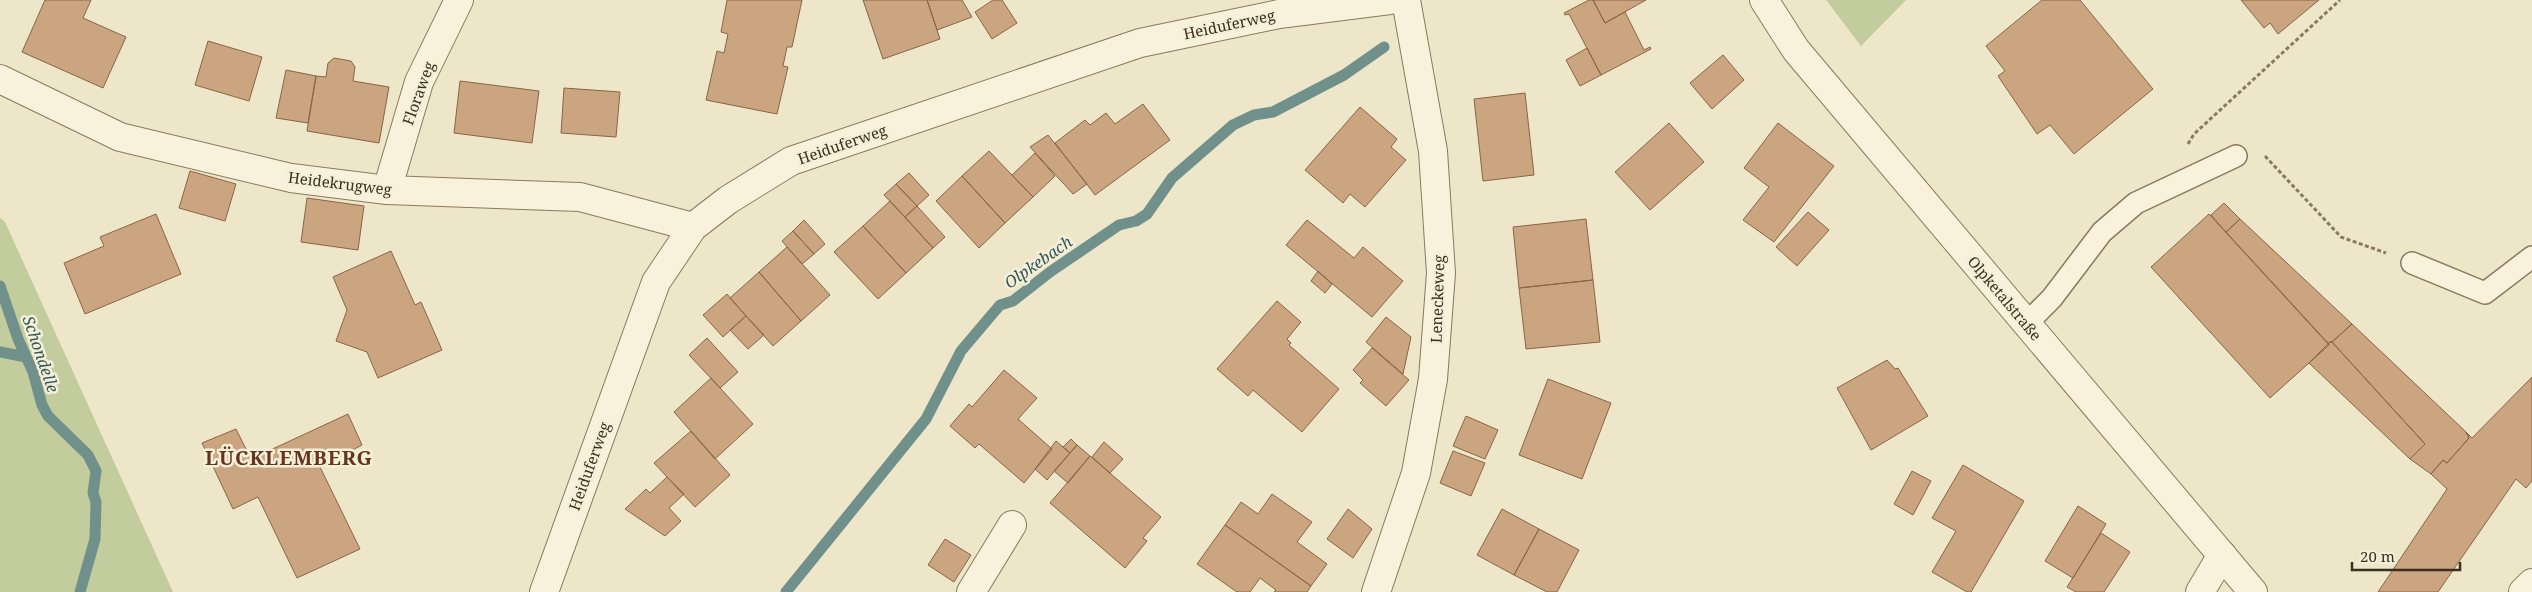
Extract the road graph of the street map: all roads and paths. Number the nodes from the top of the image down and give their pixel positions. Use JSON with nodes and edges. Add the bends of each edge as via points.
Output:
{"nodes":[{"id":1,"x":459,"y":0,"type":"edge"},
{"id":2,"x":1390,"y":0,"type":"edge"},
{"id":3,"x":1406,"y":0,"type":"edge"},
{"id":4,"x":1764,"y":0,"type":"edge"},
{"id":5,"x":2340,"y":0,"type":"edge"},
{"id":6,"x":1279,"y":7,"type":"edge"},
{"id":7,"x":0,"y":79,"type":"edge"},
{"id":8,"x":2262,"y":153,"type":"dead end"},
{"id":9,"x":2236,"y":156,"type":"dead end"},
{"id":10,"x":2178,"y":182,"type":"junction"},
{"id":11,"x":387,"y":190,"type":"junction"},
{"id":12,"x":693,"y":227,"type":"junction"},
{"id":13,"x":2532,"y":257,"type":"edge"},
{"id":14,"x":2403,"y":259,"type":"joint"},
{"id":15,"x":2026,"y":324,"type":"junction"},
{"id":16,"x":1012,"y":525,"type":"dead end"},
{"id":17,"x":2222,"y":555,"type":"junction"},
{"id":18,"x":2532,"y":583,"type":"edge"},
{"id":19,"x":544,"y":592,"type":"edge"},
{"id":20,"x":971,"y":592,"type":"edge"},
{"id":21,"x":1376,"y":592,"type":"edge"},
{"id":22,"x":2200,"y":592,"type":"edge"},
{"id":23,"x":2253,"y":592,"type":"edge"},
{"id":24,"x":2523,"y":592,"type":"edge"}],
"edges":[{"from":1,"to":11,"type":"street","name":"Floraweg","via":[[419,82]]},
{"from":2,"to":6,"type":"street","name":"Heiduferweg"},
{"from":3,"to":21,"type":"street","name":"Leneckeweg","via":[[1433,151],[1441,273],[1433,379],[1416,473]]},
{"from":4,"to":15,"type":"street","name":"Olpketalstraße","via":[[1796,50]]},
{"from":5,"to":10,"type":"path","via":[[2194,134],[2183,155]]},
{"from":6,"to":12,"type":"street","name":"Heiduferweg","via":[[1140,43],[791,161],[728,200]]},
{"from":7,"to":11,"type":"street","name":"Heidekrugweg","via":[[120,137],[291,178]]},
{"from":8,"to":14,"type":"path","via":[[2341,237]]},
{"from":9,"to":10,"type":"lane"},
{"from":10,"to":15,"type":"lane","via":[[2136,203],[2102,232],[2052,298]]},
{"from":11,"to":12,"type":"street","name":"Heidekrugweg","via":[[580,198]]},
{"from":12,"to":19,"type":"street","name":"Heiduferweg","via":[[656,282]]},
{"from":13,"to":14,"type":"lane","via":[[2485,293]]},
{"from":15,"to":17,"type":"street","name":"Olpketalstraße"},
{"from":16,"to":20,"type":"street"},
{"from":17,"to":22,"type":"street"},
{"from":17,"to":23,"type":"street","name":"Olpketalstraße"},
{"from":18,"to":24,"type":"street"}]}
